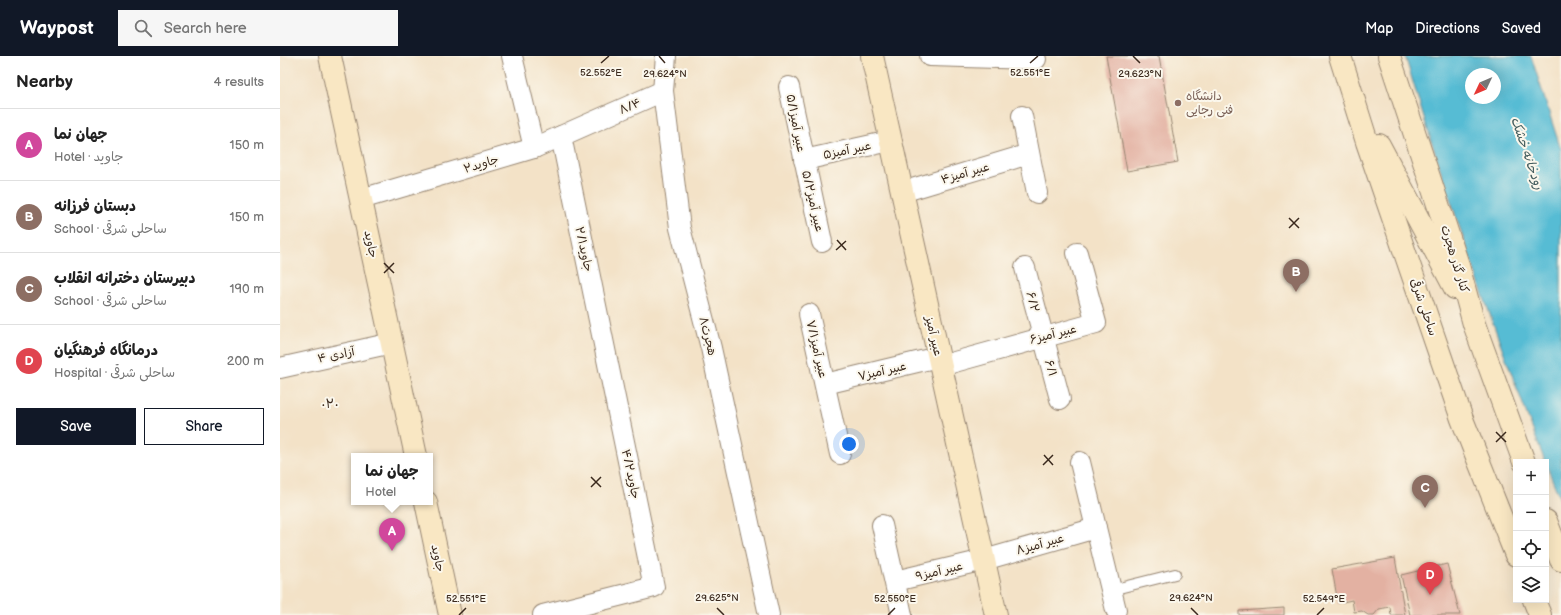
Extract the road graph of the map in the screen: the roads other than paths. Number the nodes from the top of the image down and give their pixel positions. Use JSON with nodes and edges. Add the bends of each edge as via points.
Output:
{"nodes":[{"id":1,"x":330,"y":56,"type":"edge"},
{"id":2,"x":512,"y":56,"type":"edge"},
{"id":3,"x":666,"y":56,"type":"edge"},
{"id":4,"x":872,"y":56,"type":"edge"},
{"id":5,"x":930,"y":56,"type":"edge"},
{"id":6,"x":1340,"y":56,"type":"edge"},
{"id":7,"x":1389,"y":56,"type":"edge"},
{"id":8,"x":1036,"y":59,"type":"dead end"},
{"id":9,"x":789,"y":87,"type":"dead end"},
{"id":10,"x":663,"y":91,"type":"junction"},
{"id":11,"x":1351,"y":91,"type":"junction"},
{"id":12,"x":1022,"y":116,"type":"dead end"},
{"id":13,"x":598,"y":120,"type":"joint"},
{"id":14,"x":561,"y":136,"type":"junction"},
{"id":15,"x":890,"y":141,"type":"junction"},
{"id":16,"x":534,"y":148,"type":"junction"},
{"id":17,"x":1029,"y":154,"type":"junction"},
{"id":18,"x":804,"y":160,"type":"junction"},
{"id":19,"x":902,"y":192,"type":"junction"},
{"id":20,"x":1037,"y":193,"type":"dead end"},
{"id":21,"x":361,"y":199,"type":"junction"},
{"id":22,"x":822,"y":242,"type":"dead end"},
{"id":23,"x":1077,"y":253,"type":"dead end"},
{"id":24,"x":1025,"y":268,"type":"dead end"},
{"id":25,"x":809,"y":314,"type":"dead end"},
{"id":26,"x":1474,"y":324,"type":"junction"},
{"id":27,"x":1042,"y":337,"type":"junction"},
{"id":28,"x":392,"y":343,"type":"junction"},
{"id":29,"x":940,"y":361,"type":"junction"},
{"id":30,"x":608,"y":362,"type":"joint"},
{"id":31,"x":280,"y":368,"type":"edge"},
{"id":32,"x":825,"y":384,"type":"junction"},
{"id":33,"x":1060,"y":399,"type":"dead end"},
{"id":34,"x":415,"y":453,"type":"edge"},
{"id":35,"x":840,"y":454,"type":"dead end"},
{"id":36,"x":1523,"y":459,"type":"edge"},
{"id":37,"x":1080,"y":462,"type":"dead end"},
{"id":38,"x":427,"y":505,"type":"edge"},
{"id":39,"x":882,"y":525,"type":"dead end"},
{"id":40,"x":1096,"y":528,"type":"junction"},
{"id":41,"x":1549,"y":529,"type":"edge"},
{"id":42,"x":1513,"y":547,"type":"edge"},
{"id":43,"x":984,"y":560,"type":"junction"},
{"id":44,"x":1561,"y":560,"type":"edge"},
{"id":45,"x":1176,"y":574,"type":"dead end"},
{"id":46,"x":895,"y":581,"type":"junction"},
{"id":47,"x":1111,"y":590,"type":"junction"},
{"id":48,"x":1535,"y":603,"type":"edge"},
{"id":49,"x":1116,"y":610,"type":"dead end"},
{"id":50,"x":572,"y":611,"type":"edge"},
{"id":51,"x":450,"y":615,"type":"edge"},
{"id":52,"x":542,"y":615,"type":"edge"},
{"id":53,"x":768,"y":615,"type":"edge"},
{"id":54,"x":902,"y":615,"type":"edge"},
{"id":55,"x":996,"y":615,"type":"edge"},
{"id":56,"x":1540,"y":615,"type":"edge"}],
"edges":[{"from":1,"to":21,"type":"main road","name":"جاوید"},
{"from":2,"to":16,"type":"street"},
{"from":3,"to":10,"type":"street","name":"هجرت۸"},
{"from":4,"to":15,"type":"main road","name":"عبیر آمیز"},
{"from":5,"to":8,"type":"street"},
{"from":6,"to":11,"type":"main road","name":"ساحلی شرقی"},
{"from":7,"to":26,"type":"main road","name":"کنار گذر هجرت","via":[[1457,262]]},
{"from":9,"to":18,"type":"street","name":"۵/۱عبیر آمیز"},
{"from":10,"to":13,"type":"street","name":"۸/۴"},
{"from":10,"to":53,"type":"street","name":"هجرت۸","via":[[680,228],[711,348]]},
{"from":11,"to":26,"type":"main road"},
{"from":11,"to":42,"type":"main road","name":"ساحلی شرقی","via":[[1462,419]]},
{"from":12,"to":17,"type":"street"},
{"from":13,"to":14,"type":"street","name":"۲جاوید"},
{"from":14,"to":16,"type":"street","name":"۲جاوید"},
{"from":14,"to":30,"type":"street","name":"۲/۱جاوید"},
{"from":15,"to":18,"type":"street","name":"۵عبیر آمیز"},
{"from":15,"to":19,"type":"main road","name":"عبیر آمیز"},
{"from":16,"to":21,"type":"street","name":"۲جاوید"},
{"from":17,"to":19,"type":"street","name":"۴عبیر آمیز"},
{"from":17,"to":20,"type":"street"},
{"from":18,"to":22,"type":"street","name":"۵/۲عبیر آمیز"},
{"from":19,"to":29,"type":"main road","name":"عبیر آمیز"},
{"from":21,"to":28,"type":"main road","name":"جاوید"},
{"from":23,"to":27,"type":"street","name":"۶عبیر آمیز","via":[[1096,324]]},
{"from":24,"to":27,"type":"street","name":"۶/۲"},
{"from":25,"to":32,"type":"street","name":"۷/۱عبیر آمیز"},
{"from":26,"to":36,"type":"main road","name":"کنار گذر هجرت"},
{"from":27,"to":29,"type":"street","name":"۶عبیر آمیز"},
{"from":27,"to":33,"type":"street","name":"۶/۱"},
{"from":28,"to":31,"type":"street","name":"۴ آزادی"},
{"from":28,"to":34,"type":"main road","name":"جاوید"},
{"from":29,"to":32,"type":"street","name":"۷عبیر آمیز"},
{"from":29,"to":43,"type":"main road","name":"عبیر آمیز"},
{"from":30,"to":50,"type":"street","name":"۴/۲جاوید","via":[[654,587]]},
{"from":32,"to":35,"type":"street","name":"۷/۱عبیر آمیز"},
{"from":37,"to":40,"type":"street"},
{"from":38,"to":51,"type":"main road","name":"جاوید"},
{"from":39,"to":46,"type":"street"},
{"from":40,"to":43,"type":"street","name":"۸عبیر آمیز"},
{"from":40,"to":47,"type":"street"},
{"from":41,"to":44,"type":"main road"},
{"from":43,"to":46,"type":"street","name":"عبیر آمیز۹"},
{"from":43,"to":55,"type":"main road","name":"عبیر آمیز"},
{"from":45,"to":47,"type":"lane"},
{"from":46,"to":54,"type":"street"},
{"from":47,"to":49,"type":"street"},
{"from":48,"to":56,"type":"main road"},
{"from":50,"to":52,"type":"street"}]}
